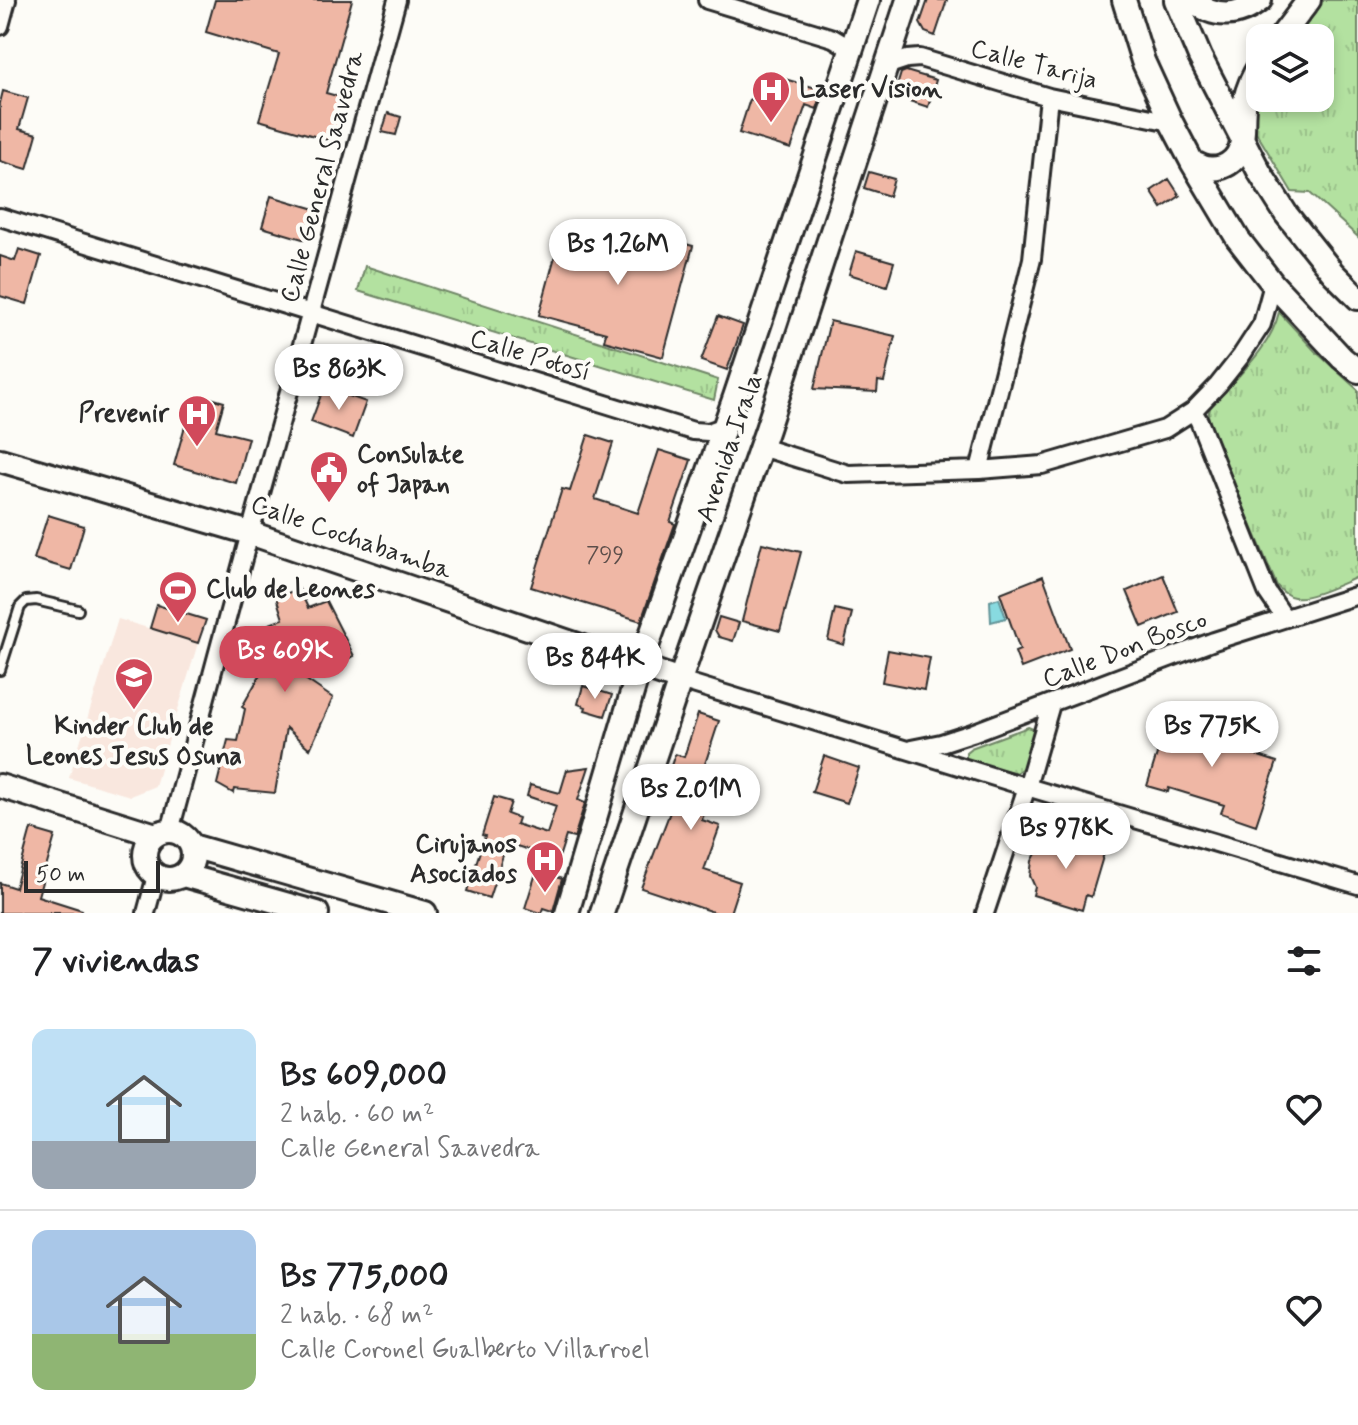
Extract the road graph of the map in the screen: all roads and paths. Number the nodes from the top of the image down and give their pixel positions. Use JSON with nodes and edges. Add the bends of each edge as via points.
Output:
{"nodes":[{"id":1,"x":7,"y":0,"type":"edge"},
{"id":2,"x":397,"y":0,"type":"edge"},
{"id":3,"x":707,"y":0,"type":"edge"},
{"id":4,"x":868,"y":0,"type":"edge"},
{"id":5,"x":908,"y":0,"type":"edge"},
{"id":6,"x":1124,"y":0,"type":"edge"},
{"id":7,"x":1176,"y":0,"type":"edge"},
{"id":8,"x":1193,"y":0,"type":"edge"},
{"id":9,"x":1260,"y":0,"type":"edge"},
{"id":10,"x":1309,"y":0,"type":"edge"},
{"id":11,"x":1291,"y":24,"type":"edge"},
{"id":12,"x":0,"y":26,"type":"edge"},
{"id":13,"x":851,"y":52,"type":"junction"},
{"id":14,"x":886,"y":66,"type":"junction"},
{"id":15,"x":1049,"y":97,"type":"junction"},
{"id":16,"x":1246,"y":98,"type":"edge"},
{"id":17,"x":1171,"y":122,"type":"junction"},
{"id":18,"x":1243,"y":141,"type":"junction"},
{"id":19,"x":1192,"y":162,"type":"junction"},
{"id":20,"x":0,"y":217,"type":"edge"},
{"id":21,"x":1273,"y":284,"type":"junction"},
{"id":22,"x":1358,"y":298,"type":"edge"},
{"id":23,"x":311,"y":313,"type":"junction"},
{"id":24,"x":1358,"y":371,"type":"edge"},
{"id":25,"x":1193,"y":411,"type":"junction"},
{"id":26,"x":725,"y":426,"type":"junction"},
{"id":27,"x":761,"y":447,"type":"junction"},
{"id":28,"x":0,"y":460,"type":"edge"},
{"id":29,"x":979,"y":470,"type":"junction"},
{"id":30,"x":250,"y":533,"type":"junction"},
{"id":31,"x":1358,"y":595,"type":"edge"},
{"id":32,"x":78,"y":610,"type":"dead end"},
{"id":33,"x":1284,"y":617,"type":"junction"},
{"id":34,"x":640,"y":666,"type":"junction"},
{"id":35,"x":0,"y":670,"type":"edge"},
{"id":36,"x":680,"y":680,"type":"junction"},
{"id":37,"x":1051,"y":704,"type":"junction"},
{"id":38,"x":909,"y":750,"type":"junction"},
{"id":39,"x":0,"y":786,"type":"edge"},
{"id":40,"x":1027,"y":787,"type":"junction"},
{"id":41,"x":163,"y":833,"type":"junction"},
{"id":42,"x":192,"y":846,"type":"junction"},
{"id":43,"x":183,"y":875,"type":"junction"},
{"id":44,"x":156,"y":876,"type":"junction"},
{"id":45,"x":1358,"y":885,"type":"edge"},
{"id":46,"x":146,"y":913,"type":"edge"},
{"id":47,"x":317,"y":913,"type":"edge"},
{"id":48,"x":425,"y":913,"type":"edge"},
{"id":49,"x":567,"y":913,"type":"edge"},
{"id":50,"x":602,"y":913,"type":"edge"},
{"id":51,"x":985,"y":913,"type":"edge"}],
"edges":[{"from":1,"to":12,"type":"street"},
{"from":2,"to":23,"type":"street","name":"Calle General Saavedra"},
{"from":3,"to":13,"type":"street","via":[[833,38]]},
{"from":4,"to":13,"type":"main road","name":"Avenida Irala"},
{"from":5,"to":14,"type":"main road","name":"Avenida Irala"},
{"from":6,"to":17,"type":"main road","via":[[1143,61]]},
{"from":7,"to":18,"type":"main road"},
{"from":8,"to":9,"type":"main road","via":[[1227,14]]},
{"from":10,"to":11,"type":"main road"},
{"from":13,"to":26,"type":"main road","name":"Avenida Irala"},
{"from":14,"to":15,"type":"street","name":"Calle Tarija","via":[[920,58]]},
{"from":14,"to":27,"type":"main road","name":"Avenida Irala"},
{"from":15,"to":17,"type":"street","name":"Calle Tarija"},
{"from":15,"to":29,"type":"street","via":[[1032,259]]},
{"from":16,"to":18,"type":"main road"},
{"from":17,"to":19,"type":"main road"},
{"from":18,"to":19,"type":"main road","via":[[1236,157],[1217,169]]},
{"from":18,"to":22,"type":"main road","via":[[1286,214]]},
{"from":19,"to":21,"type":"main road","via":[[1238,239]]},
{"from":20,"to":23,"type":"street","name":"Calle Potosí"},
{"from":21,"to":24,"type":"main road"},
{"from":21,"to":25,"type":"street","via":[[1262,324]]},
{"from":23,"to":26,"type":"street","name":"Calle Potosí","via":[[693,431]]},
{"from":23,"to":30,"type":"street","name":"Calle General Saavedra"},
{"from":25,"to":29,"type":"street","via":[[1165,429],[1068,458]]},
{"from":25,"to":33,"type":"street","via":[[1267,592]]},
{"from":26,"to":34,"type":"main road","name":"Avenida Irala"},
{"from":27,"to":29,"type":"street","via":[[848,474]]},
{"from":27,"to":36,"type":"main road","name":"Avenida Irala"},
{"from":28,"to":30,"type":"main road","name":"Calle Cochabamba"},
{"from":30,"to":34,"type":"main road","name":"Calle Cochabamba"},
{"from":30,"to":41,"type":"street","name":"Calle General Saavedra"},
{"from":31,"to":33,"type":"street","name":"Calle Don Bosco"},
{"from":32,"to":35,"type":"lane","via":[[26,601]]},
{"from":33,"to":37,"type":"street","name":"Calle Don Bosco"},
{"from":34,"to":36,"type":"main road","name":"Calle Cochabamba"},
{"from":34,"to":49,"type":"main road","name":"Avenida Irala"},
{"from":36,"to":38,"type":"street"},
{"from":36,"to":50,"type":"main road","name":"Avenida Irala"},
{"from":37,"to":38,"type":"street","name":"Calle Don Bosco"},
{"from":37,"to":40,"type":"street"},
{"from":38,"to":40,"type":"street"},
{"from":39,"to":41,"type":"main road"},
{"from":40,"to":45,"type":"street"},
{"from":40,"to":51,"type":"street"},
{"from":41,"to":42,"type":"main road","via":[[183,835]]},
{"from":41,"to":44,"type":"main road","via":[[147,845],[147,866]]},
{"from":42,"to":43,"type":"main road","via":[[192,862]]},
{"from":42,"to":48,"type":"main road"},
{"from":43,"to":44,"type":"main road","via":[[170,880]]},
{"from":43,"to":47,"type":"main road"},
{"from":44,"to":46,"type":"street"}]}
